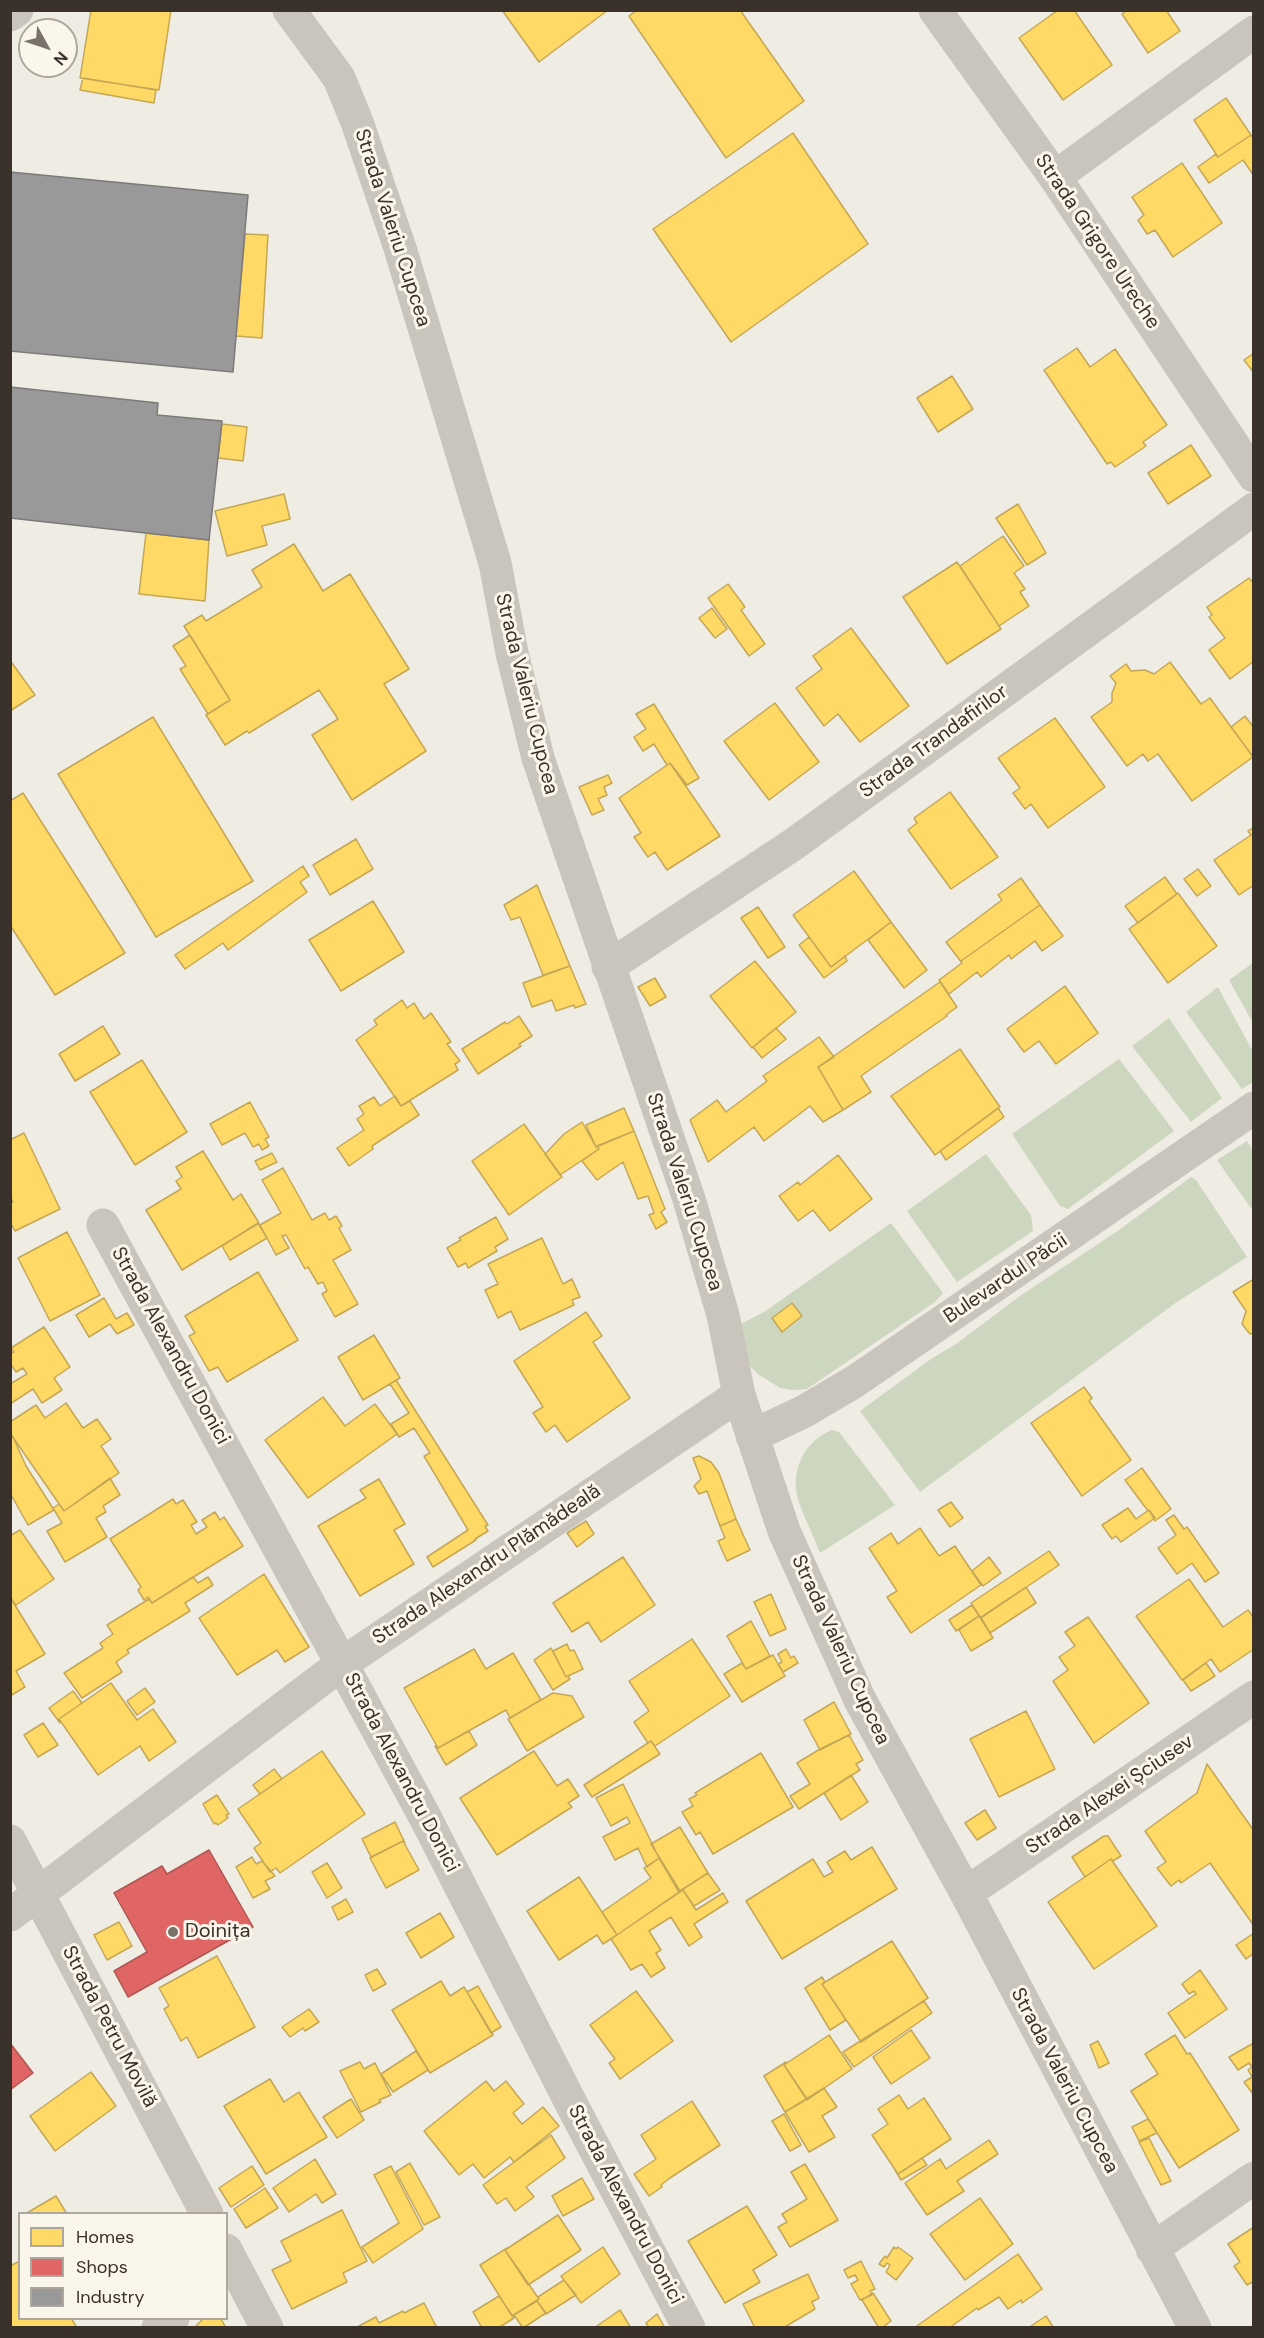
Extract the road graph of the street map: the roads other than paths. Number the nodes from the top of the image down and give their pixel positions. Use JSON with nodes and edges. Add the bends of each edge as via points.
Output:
{"nodes":[{"id":1,"x":17,"y":10,"type":"edge"},
{"id":2,"x":289,"y":10,"type":"edge"},
{"id":3,"x":935,"y":10,"type":"edge"},
{"id":4,"x":10,"y":15,"type":"edge"},
{"id":5,"x":1254,"y":32,"type":"edge"},
{"id":6,"x":1055,"y":177,"type":"junction"},
{"id":7,"x":1254,"y":477,"type":"edge"},
{"id":8,"x":1254,"y":509,"type":"edge"},
{"id":9,"x":608,"y":967,"type":"junction"},
{"id":10,"x":1254,"y":1108,"type":"edge"},
{"id":11,"x":103,"y":1225,"type":"dead end"},
{"id":12,"x":739,"y":1395,"type":"junction"},
{"id":13,"x":752,"y":1436,"type":"junction"},
{"id":14,"x":343,"y":1663,"type":"junction"},
{"id":15,"x":1254,"y":1697,"type":"edge"},
{"id":16,"x":10,"y":1841,"type":"edge"},
{"id":17,"x":966,"y":1893,"type":"junction"},
{"id":18,"x":40,"y":1894,"type":"junction"},
{"id":19,"x":10,"y":1915,"type":"edge"},
{"id":20,"x":1254,"y":2178,"type":"edge"},
{"id":21,"x":206,"y":2212,"type":"edge"},
{"id":22,"x":1152,"y":2249,"type":"junction"},
{"id":23,"x":231,"y":2271,"type":"edge"},
{"id":24,"x":171,"y":2320,"type":"edge"},
{"id":25,"x":158,"y":2328,"type":"edge"},
{"id":26,"x":267,"y":2328,"type":"edge"},
{"id":27,"x":689,"y":2328,"type":"edge"},
{"id":28,"x":1195,"y":2328,"type":"edge"}],
"edges":[{"from":1,"to":4,"type":"street"},
{"from":2,"to":9,"type":"street","name":"Strada Valeriu Cupcea","via":[[339,78],[400,248],[495,563],[538,758]]},
{"from":3,"to":6,"type":"street","name":"Strada Grigore Ureche"},
{"from":5,"to":6,"type":"street"},
{"from":6,"to":7,"type":"street","name":"Strada Grigore Ureche"},
{"from":8,"to":9,"type":"street","name":"Strada Trandafirilor","via":[[794,844]]},
{"from":9,"to":12,"type":"street","name":"Strada Valeriu Cupcea","via":[[689,1199],[723,1316]]},
{"from":10,"to":13,"type":"street","name":"Bulevardul Păcii","via":[[854,1383]]},
{"from":11,"to":14,"type":"street","name":"Strada Alexandru Donici"},
{"from":12,"to":13,"type":"street","name":"Strada Valeriu Cupcea"},
{"from":12,"to":14,"type":"street","name":"Strada Alexandru Plămădeală"},
{"from":13,"to":17,"type":"street","name":"Strada Valeriu Cupcea","via":[[784,1531],[860,1700]]},
{"from":14,"to":18,"type":"street","name":"Strada Alexandru Plămădeală"},
{"from":14,"to":27,"type":"street","name":"Strada Alexandru Donici"},
{"from":15,"to":17,"type":"street","name":"Strada Alexei Șciusev"},
{"from":16,"to":18,"type":"street","name":"Strada Petru Movilă"},
{"from":17,"to":22,"type":"street","name":"Strada Valeriu Cupcea"},
{"from":18,"to":19,"type":"street","name":"Strada Alexandru Plămădeală"},
{"from":18,"to":21,"type":"street","name":"Strada Petru Movilă"},
{"from":20,"to":22,"type":"street"},
{"from":22,"to":28,"type":"street","name":"Strada Valeriu Cupcea"},
{"from":23,"to":26,"type":"street"},
{"from":24,"to":25,"type":"street"}]}
